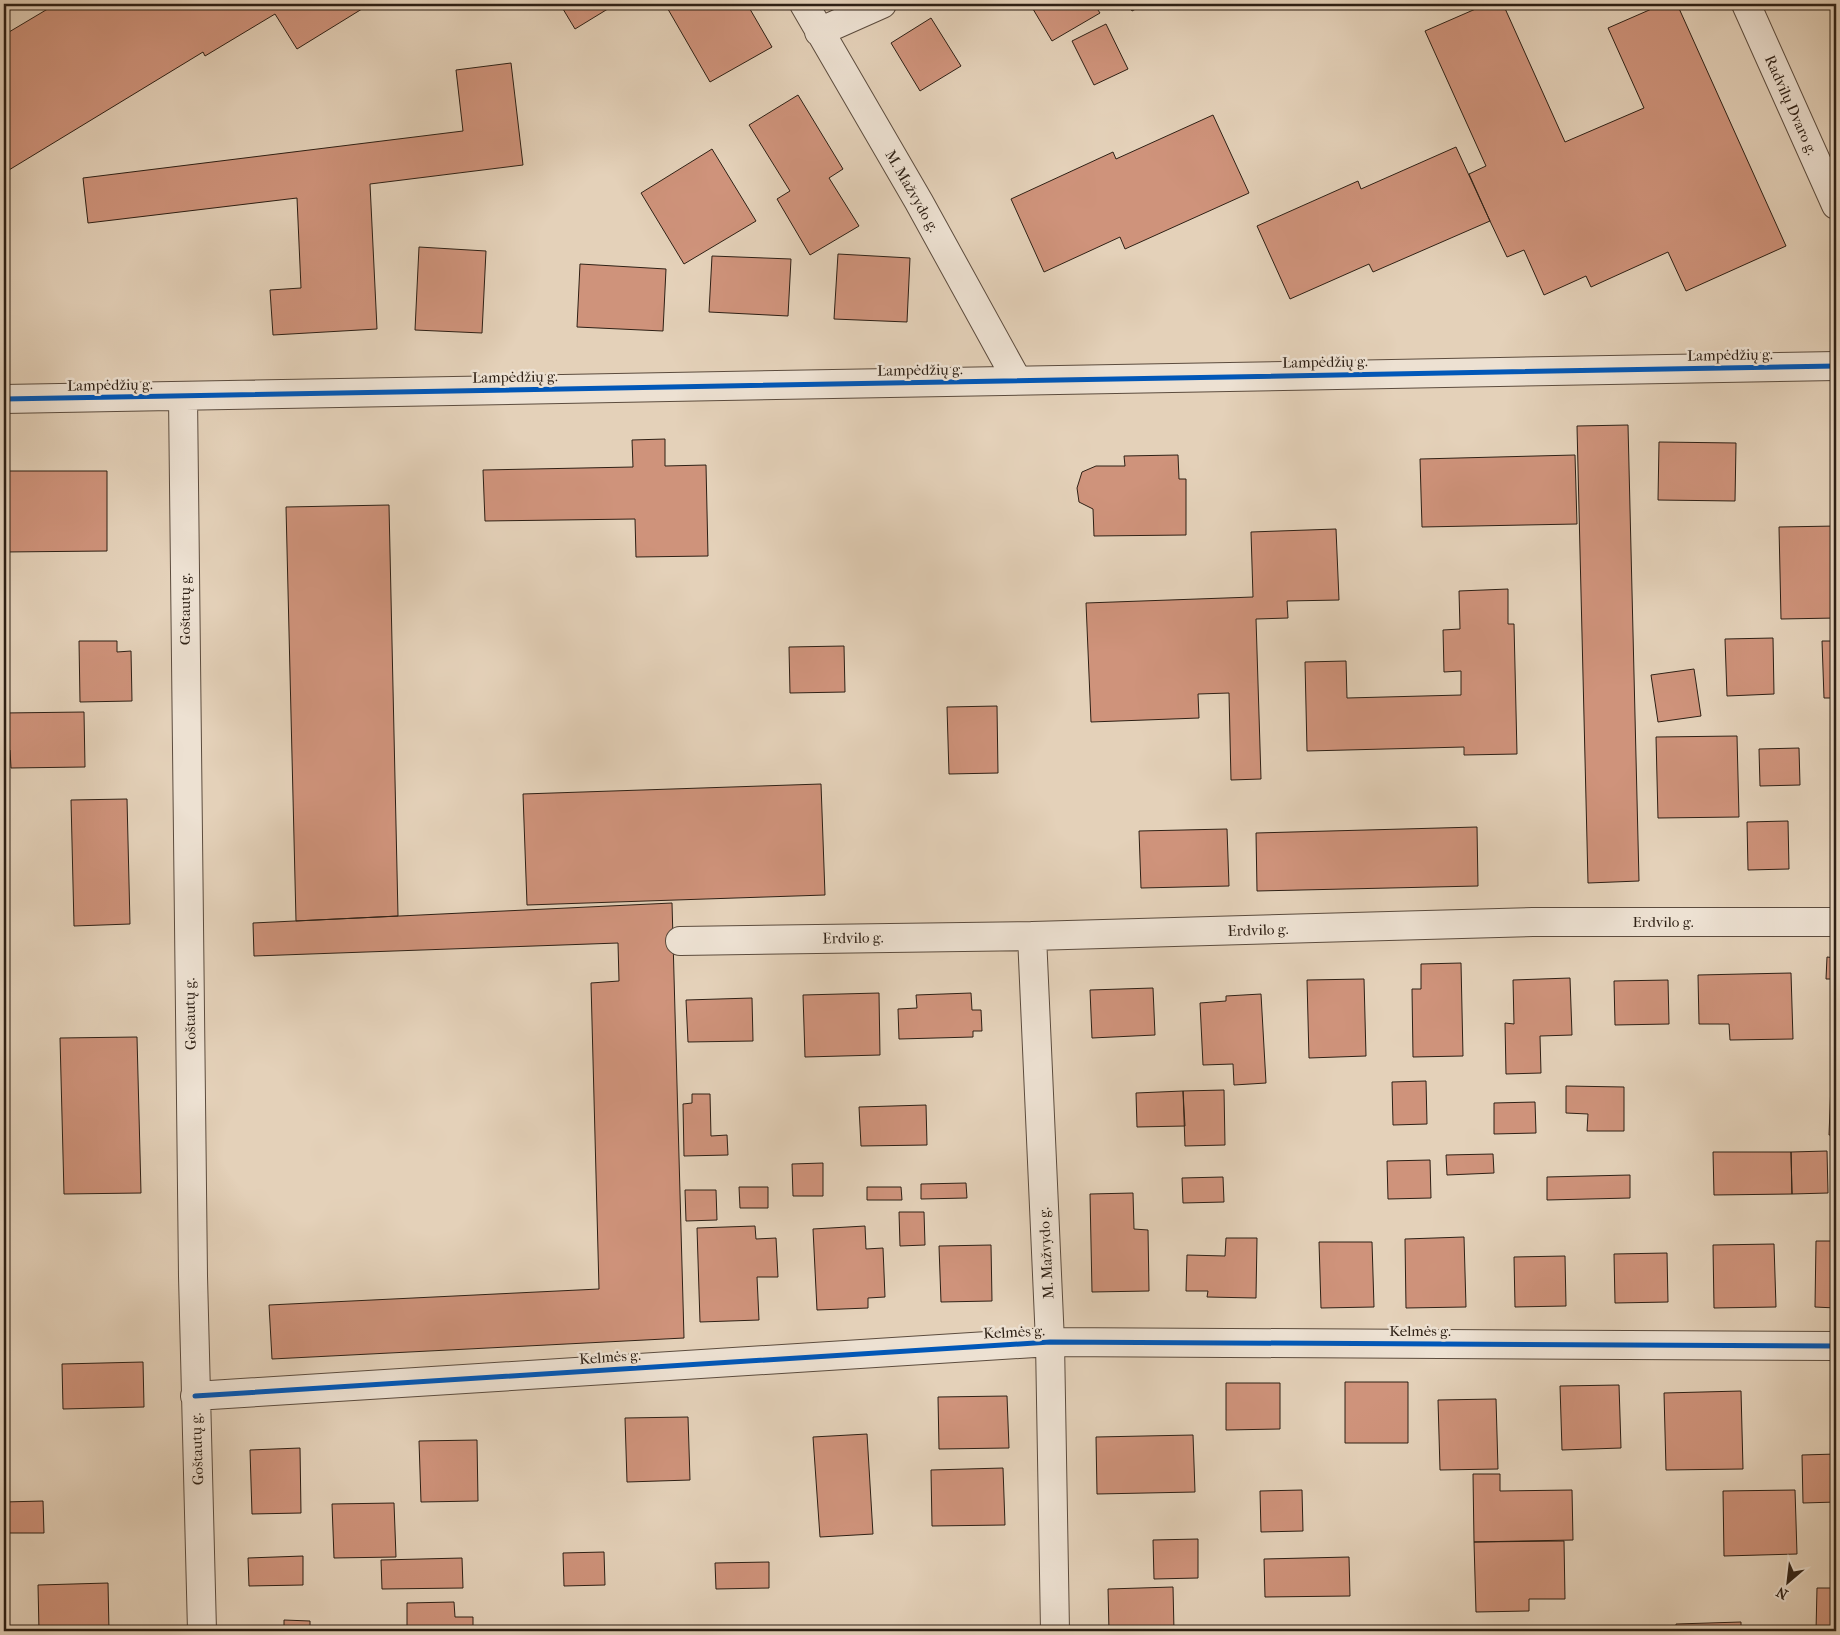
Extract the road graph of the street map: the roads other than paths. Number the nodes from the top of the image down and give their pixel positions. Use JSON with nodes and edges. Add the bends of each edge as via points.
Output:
{"nodes":[{"id":1,"x":804,"y":4,"type":"edge"},
{"id":2,"x":882,"y":4,"type":"edge"},
{"id":3,"x":1746,"y":4,"type":"edge"},
{"id":4,"x":819,"y":32,"type":"junction"},
{"id":5,"x":1836,"y":205,"type":"edge"},
{"id":6,"x":1836,"y":366,"type":"edge"},
{"id":7,"x":1017,"y":380,"type":"junction"},
{"id":8,"x":183,"y":396,"type":"junction"},
{"id":9,"x":4,"y":399,"type":"edge"},
{"id":10,"x":1836,"y":922,"type":"edge"},
{"id":11,"x":1032,"y":936,"type":"junction"},
{"id":12,"x":680,"y":941,"type":"dead end"},
{"id":13,"x":1050,"y":1342,"type":"junction"},
{"id":14,"x":1836,"y":1346,"type":"edge"},
{"id":15,"x":195,"y":1396,"type":"junction"},
{"id":16,"x":202,"y":1631,"type":"edge"},
{"id":17,"x":1055,"y":1631,"type":"edge"}],
"edges":[{"from":1,"to":4,"type":"street","name":"M. Mažvydo g."},
{"from":2,"to":4,"type":"street"},
{"from":3,"to":5,"type":"street","name":"Radvilų Dvaro g."},
{"from":4,"to":7,"type":"street","name":"M. Mažvydo g.","via":[[919,202]]},
{"from":6,"to":7,"type":"street","name":"Lampėdžių g."},
{"from":7,"to":8,"type":"street","name":"Lampėdžių g."},
{"from":8,"to":9,"type":"street","name":"Lampėdžių g."},
{"from":8,"to":15,"type":"street","name":"Goštautų g."},
{"from":10,"to":11,"type":"street","name":"Erdvilo g.","via":[[1533,922]]},
{"from":11,"to":12,"type":"street","name":"Erdvilo g."},
{"from":11,"to":13,"type":"street","name":"M. Mažvydo g."},
{"from":13,"to":14,"type":"street","name":"Kelmės g."},
{"from":13,"to":15,"type":"street","name":"Kelmės g."},
{"from":13,"to":17,"type":"street","name":"M. Mažvydo g."},
{"from":15,"to":16,"type":"street","name":"Goštautų g."}]}
